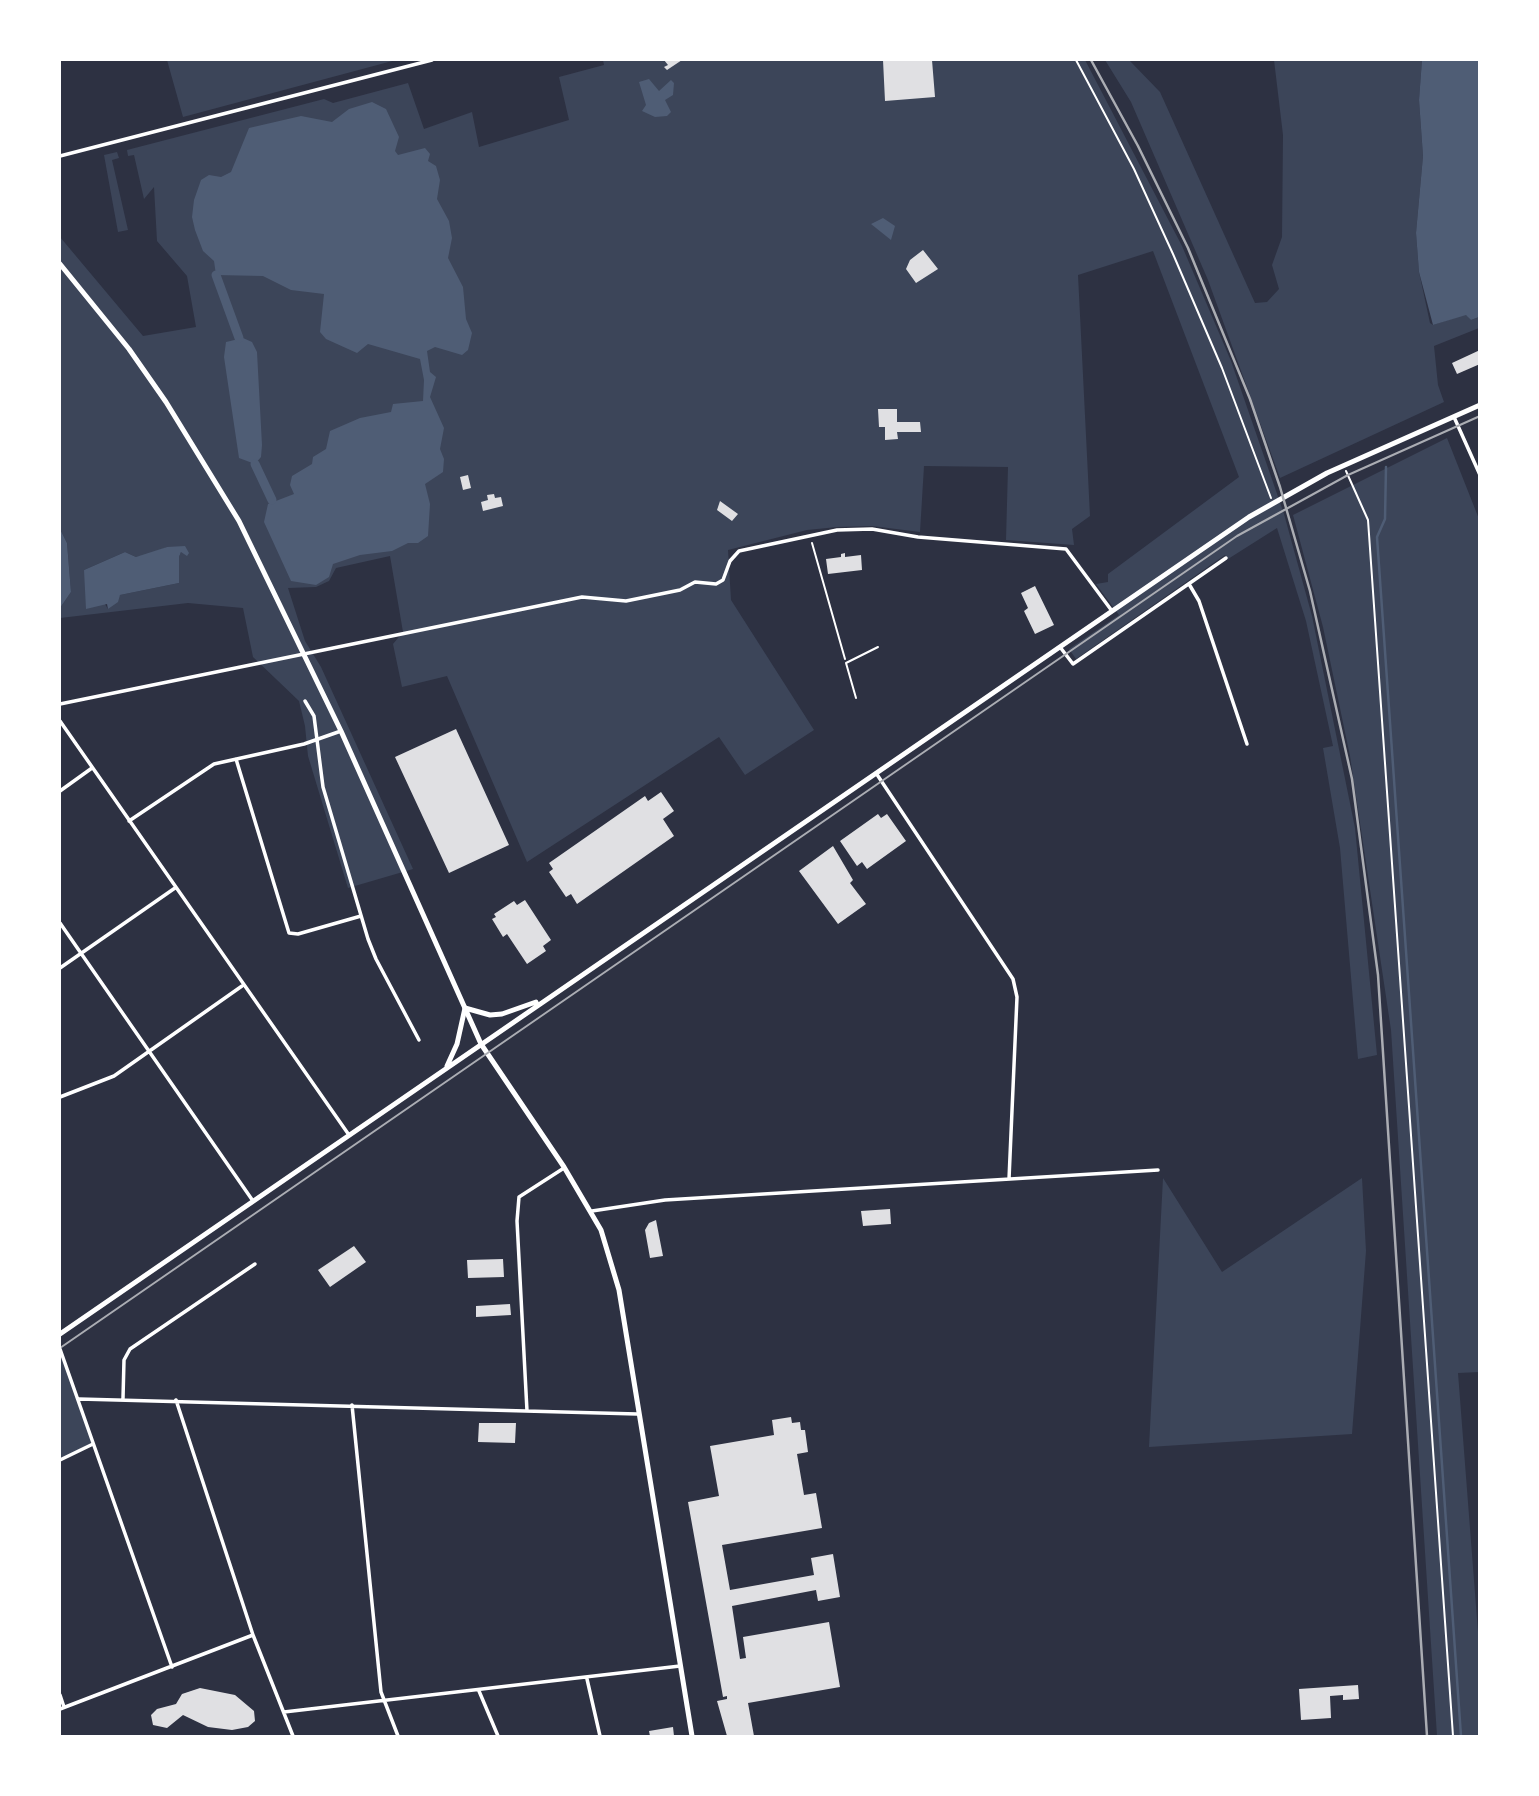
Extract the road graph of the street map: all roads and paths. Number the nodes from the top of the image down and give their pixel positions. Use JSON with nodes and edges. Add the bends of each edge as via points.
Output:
{"nodes":[{"id":1,"x":432,"y":60,"type":"edge"},
{"id":2,"x":1076,"y":60,"type":"edge"},
{"id":3,"x":60,"y":156,"type":"edge"},
{"id":4,"x":60,"y":264,"type":"edge"},
{"id":5,"x":1479,"y":405,"type":"edge"},
{"id":6,"x":1454,"y":416,"type":"junction"},
{"id":7,"x":1343,"y":466,"type":"junction"},
{"id":8,"x":1479,"y":475,"type":"edge"},
{"id":9,"x":1272,"y":502,"type":"junction"},
{"id":10,"x":809,"y":534,"type":"junction"},
{"id":11,"x":1226,"y":558,"type":"dead end"},
{"id":12,"x":1189,"y":584,"type":"junction"},
{"id":13,"x":1112,"y":611,"type":"junction"},
{"id":14,"x":878,"y":647,"type":"dead end"},
{"id":15,"x":1060,"y":647,"type":"junction"},
{"id":16,"x":304,"y":653,"type":"junction"},
{"id":17,"x":846,"y":663,"type":"junction"},
{"id":18,"x":856,"y":698,"type":"dead end"},
{"id":19,"x":305,"y":701,"type":"dead end"},
{"id":20,"x":60,"y":704,"type":"edge"},
{"id":21,"x":60,"y":721,"type":"edge"},
{"id":22,"x":341,"y":731,"type":"junction"},
{"id":23,"x":316,"y":741,"type":"junction"},
{"id":24,"x":1247,"y":744,"type":"dead end"},
{"id":25,"x":236,"y":759,"type":"junction"},
{"id":26,"x":92,"y":768,"type":"junction"},
{"id":27,"x":876,"y":773,"type":"junction"},
{"id":28,"x":60,"y":791,"type":"edge"},
{"id":29,"x":129,"y":821,"type":"junction"},
{"id":30,"x":175,"y":888,"type":"junction"},
{"id":31,"x":361,"y":916,"type":"junction"},
{"id":32,"x":60,"y":923,"type":"edge"},
{"id":33,"x":81,"y":954,"type":"junction"},
{"id":34,"x":60,"y":968,"type":"edge"},
{"id":35,"x":243,"y":986,"type":"junction"},
{"id":36,"x":542,"y":1000,"type":"junction"},
{"id":37,"x":465,"y":1008,"type":"junction"},
{"id":38,"x":419,"y":1040,"type":"dead end"},
{"id":39,"x":481,"y":1044,"type":"junction"},
{"id":40,"x":149,"y":1051,"type":"junction"},
{"id":41,"x":445,"y":1069,"type":"junction"},
{"id":42,"x":60,"y":1097,"type":"edge"},
{"id":43,"x":349,"y":1135,"type":"junction"},
{"id":44,"x":564,"y":1167,"type":"junction"},
{"id":45,"x":1158,"y":1170,"type":"dead end"},
{"id":46,"x":1009,"y":1179,"type":"junction"},
{"id":47,"x":253,"y":1201,"type":"junction"},
{"id":48,"x":592,"y":1212,"type":"junction"},
{"id":49,"x":255,"y":1264,"type":"dead end"},
{"id":50,"x":60,"y":1334,"type":"edge"},
{"id":51,"x":60,"y":1349,"type":"edge"},
{"id":52,"x":123,"y":1398,"type":"junction"},
{"id":53,"x":79,"y":1399,"type":"junction"},
{"id":54,"x":176,"y":1399,"type":"junction"},
{"id":55,"x":352,"y":1405,"type":"junction"},
{"id":56,"x":527,"y":1411,"type":"junction"},
{"id":57,"x":637,"y":1414,"type":"junction"},
{"id":58,"x":93,"y":1444,"type":"junction"},
{"id":59,"x":60,"y":1460,"type":"edge"},
{"id":60,"x":253,"y":1635,"type":"junction"},
{"id":61,"x":680,"y":1666,"type":"junction"},
{"id":62,"x":172,"y":1667,"type":"junction"},
{"id":63,"x":587,"y":1679,"type":"junction"},
{"id":64,"x":479,"y":1691,"type":"junction"},
{"id":65,"x":60,"y":1695,"type":"edge"},
{"id":66,"x":383,"y":1700,"type":"junction"},
{"id":67,"x":62,"y":1708,"type":"edge"},
{"id":68,"x":284,"y":1712,"type":"junction"},
{"id":69,"x":293,"y":1737,"type":"edge"},
{"id":70,"x":398,"y":1737,"type":"edge"},
{"id":71,"x":498,"y":1737,"type":"edge"},
{"id":72,"x":600,"y":1737,"type":"edge"},
{"id":73,"x":692,"y":1737,"type":"edge"},
{"id":74,"x":1453,"y":1737,"type":"edge"}],
"edges":[{"from":1,"to":3,"type":"street"},
{"from":2,"to":9,"type":"path","via":[[1173,254]]},
{"from":4,"to":16,"type":"main road","via":[[129,349],[200,454],[239,521]]},
{"from":5,"to":6,"type":"main road"},
{"from":6,"to":7,"type":"main road"},
{"from":6,"to":8,"type":"street"},
{"from":7,"to":9,"type":"main road"},
{"from":7,"to":74,"type":"path","via":[[1368,520]]},
{"from":9,"to":13,"type":"main road"},
{"from":10,"to":13,"type":"street","via":[[872,529],[918,537],[1060,547],[1074,556]]},
{"from":10,"to":16,"type":"street","via":[[739,551],[716,584],[695,582],[680,590],[626,601],[582,597]]},
{"from":10,"to":17,"type":"path"},
{"from":11,"to":12,"type":"street"},
{"from":12,"to":15,"type":"street","via":[[1073,664]]},
{"from":12,"to":24,"type":"street","via":[[1199,601]]},
{"from":13,"to":15,"type":"main road"},
{"from":14,"to":17,"type":"lane"},
{"from":15,"to":27,"type":"main road"},
{"from":16,"to":20,"type":"street"},
{"from":16,"to":22,"type":"main road"},
{"from":17,"to":18,"type":"lane"},
{"from":19,"to":23,"type":"street","via":[[314,716]]},
{"from":21,"to":26,"type":"street"},
{"from":22,"to":23,"type":"street"},
{"from":22,"to":37,"type":"main road"},
{"from":23,"to":25,"type":"street"},
{"from":23,"to":31,"type":"street","via":[[323,787]]},
{"from":25,"to":29,"type":"street","via":[[201,770]]},
{"from":25,"to":31,"type":"street","via":[[289,933]]},
{"from":26,"to":28,"type":"street"},
{"from":26,"to":29,"type":"street"},
{"from":27,"to":36,"type":"main road"},
{"from":27,"to":46,"type":"street","via":[[1013,979],[1017,997]]},
{"from":29,"to":30,"type":"street"},
{"from":30,"to":33,"type":"street"},
{"from":30,"to":35,"type":"street"},
{"from":31,"to":38,"type":"street","via":[[376,959]]},
{"from":32,"to":33,"type":"street"},
{"from":33,"to":34,"type":"street"},
{"from":33,"to":40,"type":"street"},
{"from":35,"to":40,"type":"street"},
{"from":35,"to":43,"type":"street"},
{"from":36,"to":37,"type":"main road","via":[[502,1014]]},
{"from":36,"to":39,"type":"main road"},
{"from":37,"to":39,"type":"main road"},
{"from":37,"to":41,"type":"main road","via":[[457,1044]]},
{"from":39,"to":41,"type":"main road"},
{"from":39,"to":44,"type":"main road"},
{"from":40,"to":42,"type":"street","via":[[114,1076]]},
{"from":40,"to":47,"type":"street"},
{"from":41,"to":43,"type":"main road"},
{"from":43,"to":47,"type":"main road"},
{"from":44,"to":48,"type":"main road"},
{"from":44,"to":56,"type":"street","via":[[519,1197]]},
{"from":45,"to":46,"type":"street"},
{"from":46,"to":48,"type":"street","via":[[666,1200]]},
{"from":47,"to":50,"type":"main road"},
{"from":48,"to":57,"type":"main road","via":[[619,1290]]},
{"from":49,"to":52,"type":"street","via":[[131,1349],[124,1360]]},
{"from":51,"to":53,"type":"street"},
{"from":52,"to":53,"type":"street"},
{"from":52,"to":54,"type":"street"},
{"from":53,"to":58,"type":"street"},
{"from":54,"to":55,"type":"street"},
{"from":54,"to":60,"type":"street"},
{"from":55,"to":56,"type":"street"},
{"from":55,"to":66,"type":"street"},
{"from":56,"to":57,"type":"street"},
{"from":57,"to":61,"type":"main road"},
{"from":58,"to":59,"type":"street"},
{"from":58,"to":62,"type":"street"},
{"from":60,"to":62,"type":"street"},
{"from":60,"to":68,"type":"street"},
{"from":61,"to":63,"type":"street"},
{"from":61,"to":73,"type":"main road"},
{"from":62,"to":67,"type":"street"},
{"from":63,"to":64,"type":"street"},
{"from":63,"to":72,"type":"street"},
{"from":64,"to":66,"type":"street"},
{"from":64,"to":71,"type":"street"},
{"from":65,"to":67,"type":"street"},
{"from":66,"to":68,"type":"street"},
{"from":66,"to":70,"type":"street"},
{"from":68,"to":69,"type":"street"}]}
